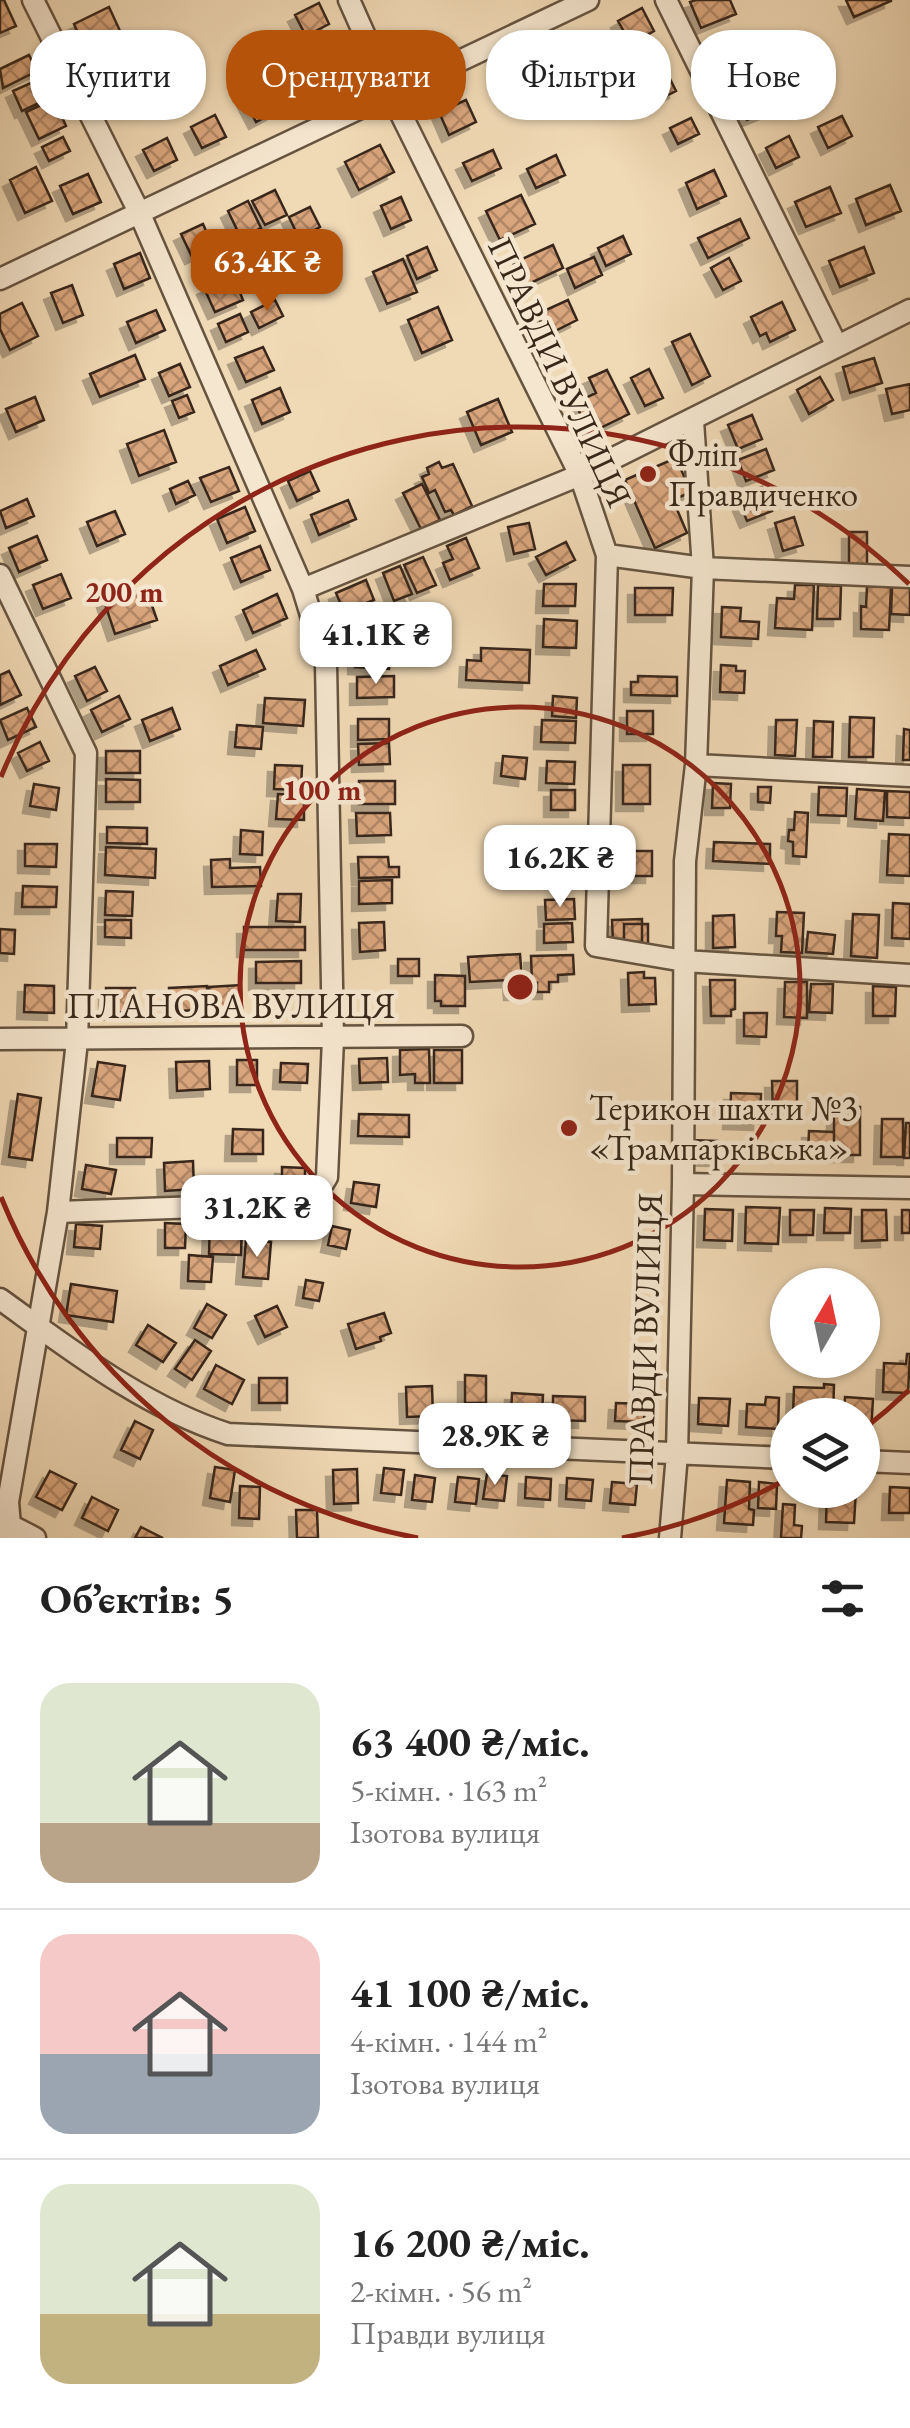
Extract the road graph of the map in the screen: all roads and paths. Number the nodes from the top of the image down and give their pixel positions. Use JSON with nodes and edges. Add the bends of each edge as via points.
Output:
{"nodes":[{"id":1,"x":33,"y":0,"type":"edge"},
{"id":2,"x":349,"y":0,"type":"edge"},
{"id":3,"x":588,"y":0,"type":"edge"},
{"id":4,"x":666,"y":0,"type":"edge"},
{"id":5,"x":362,"y":30,"type":"edge"},
{"id":6,"x":466,"y":57,"type":"edge"},
{"id":7,"x":332,"y":120,"type":"edge"},
{"id":8,"x":404,"y":120,"type":"edge"},
{"id":9,"x":140,"y":212,"type":"junction"},
{"id":10,"x":0,"y":279,"type":"edge"},
{"id":11,"x":910,"y":310,"type":"edge"},
{"id":12,"x":837,"y":346,"type":"junction"},
{"id":13,"x":693,"y":420,"type":"junction"},
{"id":14,"x":580,"y":474,"type":"junction"},
{"id":15,"x":607,"y":556,"type":"junction"},
{"id":16,"x":703,"y":568,"type":"junction"},
{"id":17,"x":0,"y":575,"type":"edge"},
{"id":18,"x":910,"y":577,"type":"edge"},
{"id":19,"x":303,"y":590,"type":"junction"},
{"id":20,"x":696,"y":765,"type":"junction"},
{"id":21,"x":910,"y":776,"type":"edge"},
{"id":22,"x":684,"y":961,"type":"junction"},
{"id":23,"x":910,"y":975,"type":"edge"},
{"id":24,"x":462,"y":1036,"type":"dead end"},
{"id":25,"x":0,"y":1039,"type":"edge"},
{"id":26,"x":332,"y":1039,"type":"junction"},
{"id":27,"x":77,"y":1041,"type":"junction"},
{"id":28,"x":684,"y":1184,"type":"junction"},
{"id":29,"x":910,"y":1188,"type":"edge"},
{"id":30,"x":58,"y":1212,"type":"junction"},
{"id":31,"x":0,"y":1299,"type":"edge"},
{"id":32,"x":40,"y":1328,"type":"junction"},
{"id":33,"x":677,"y":1454,"type":"junction"},
{"id":34,"x":770,"y":1457,"type":"edge"},
{"id":35,"x":880,"y":1462,"type":"edge"},
{"id":36,"x":910,"y":1463,"type":"edge"},
{"id":37,"x":4,"y":1500,"type":"edge"},
{"id":38,"x":6,"y":1531,"type":"edge"},
{"id":39,"x":36,"y":1538,"type":"edge"},
{"id":40,"x":670,"y":1538,"type":"edge"}],
"edges":[{"from":1,"to":9,"type":"street"},
{"from":2,"to":5,"type":"street","name":"ПРАВДИ ВУЛИЦЯ"},
{"from":3,"to":6,"type":"street"},
{"from":4,"to":12,"type":"street"},
{"from":7,"to":9,"type":"street"},
{"from":8,"to":14,"type":"street","name":"ПРАВДИ ВУЛИЦЯ"},
{"from":9,"to":10,"type":"street"},
{"from":9,"to":19,"type":"street"},
{"from":11,"to":12,"type":"street"},
{"from":12,"to":13,"type":"street"},
{"from":13,"to":14,"type":"street"},
{"from":13,"to":16,"type":"street","name":"ПРАВДИ ВУЛИЦЯ"},
{"from":14,"to":15,"type":"street","name":"ПРАВДИ ВУЛИЦЯ"},
{"from":14,"to":19,"type":"street"},
{"from":15,"to":16,"type":"street"},
{"from":15,"to":22,"type":"street","name":"ПРАВДИ ВУЛИЦЯ","via":[[596,946]]},
{"from":16,"to":18,"type":"street"},
{"from":16,"to":20,"type":"street","name":"ПРАВДИ ВУЛИЦЯ"},
{"from":17,"to":27,"type":"street","via":[[86,752]]},
{"from":19,"to":26,"type":"street","via":[[326,664]]},
{"from":20,"to":21,"type":"street"},
{"from":20,"to":22,"type":"street","name":"ПРАВДИ ВУЛИЦЯ","via":[[685,861]]},
{"from":22,"to":23,"type":"street"},
{"from":22,"to":28,"type":"street","name":"ПРАВДИ ВУЛИЦЯ"},
{"from":24,"to":26,"type":"street","name":"ПЛАНОВА ВУЛИЦЯ"},
{"from":25,"to":27,"type":"street","name":"ПЛАНОВА ВУЛИЦЯ"},
{"from":26,"to":27,"type":"street","name":"ПЛАНОВА ВУЛИЦЯ"},
{"from":26,"to":30,"type":"street","via":[[328,1178],[311,1204]]},
{"from":27,"to":30,"type":"street"},
{"from":28,"to":29,"type":"street"},
{"from":28,"to":33,"type":"street","name":"ПРАВДИ ВУЛИЦЯ"},
{"from":30,"to":32,"type":"street"},
{"from":31,"to":32,"type":"street"},
{"from":32,"to":33,"type":"street","via":[[124,1384],[228,1434]]},
{"from":32,"to":37,"type":"street"},
{"from":33,"to":34,"type":"street"},
{"from":33,"to":40,"type":"street","name":"ПРАВДИ ВУЛИЦЯ"},
{"from":35,"to":36,"type":"street"},
{"from":37,"to":38,"type":"street"},
{"from":38,"to":39,"type":"street"}]}
